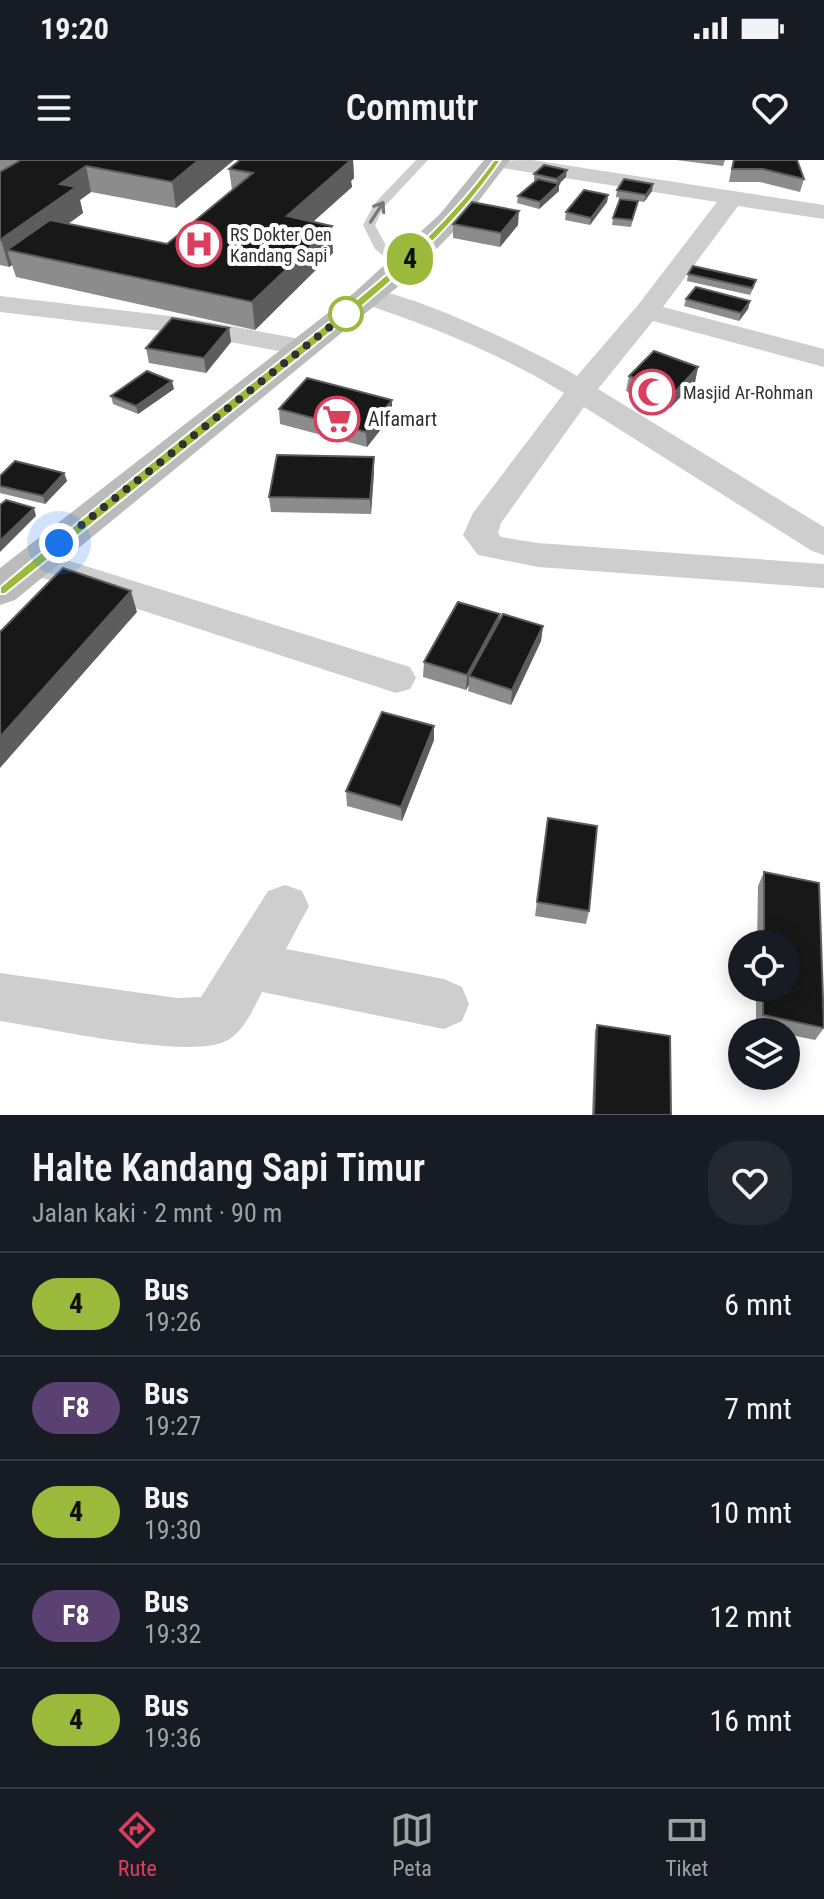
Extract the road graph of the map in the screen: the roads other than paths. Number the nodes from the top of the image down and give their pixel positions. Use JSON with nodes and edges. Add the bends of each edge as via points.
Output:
{"nodes":[{"id":1,"x":403,"y":160,"type":"edge"},
{"id":2,"x":422,"y":160,"type":"edge"},
{"id":3,"x":496,"y":161,"type":"edge"},
{"id":4,"x":409,"y":173,"type":"junction"},
{"id":5,"x":732,"y":198,"type":"junction"},
{"id":6,"x":824,"y":212,"type":"edge"},
{"id":7,"x":402,"y":267,"type":"junction"},
{"id":8,"x":368,"y":296,"type":"junction"},
{"id":9,"x":0,"y":304,"type":"edge"},
{"id":10,"x":647,"y":311,"type":"junction"},
{"id":11,"x":306,"y":348,"type":"junction"},
{"id":12,"x":824,"y":358,"type":"edge"},
{"id":13,"x":582,"y":389,"type":"junction"},
{"id":14,"x":824,"y":543,"type":"edge"},
{"id":15,"x":34,"y":562,"type":"junction"},
{"id":16,"x":824,"y":576,"type":"edge"},
{"id":17,"x":0,"y":590,"type":"edge"},
{"id":18,"x":396,"y":678,"type":"dead end"},
{"id":19,"x":285,"y":906,"type":"dead end"},
{"id":20,"x":250,"y":966,"type":"junction"},
{"id":21,"x":0,"y":997,"type":"edge"},
{"id":22,"x":444,"y":1004,"type":"dead end"}],
"edges":[{"from":1,"to":4,"type":"lane"},
{"from":2,"to":4,"type":"lane"},
{"from":3,"to":5,"type":"street"},
{"from":3,"to":7,"type":"main road","via":[[475,191]]},
{"from":7,"to":4,"type":"lane","one_way":true,"via":[[380,246],[369,225]]},
{"from":5,"to":6,"type":"street"},
{"from":5,"to":10,"type":"street"},
{"from":7,"to":8,"type":"main road"},
{"from":8,"to":11,"type":"main road"},
{"from":8,"to":13,"type":"street","via":[[494,342]]},
{"from":9,"to":11,"type":"street","via":[[187,326]]},
{"from":10,"to":12,"type":"street"},
{"from":10,"to":13,"type":"street"},
{"from":11,"to":15,"type":"main road"},
{"from":13,"to":14,"type":"street"},
{"from":13,"to":16,"type":"street","via":[[485,521],[480,535],[485,543],[538,555]]},
{"from":15,"to":17,"type":"main road"},
{"from":15,"to":18,"type":"street"},
{"from":19,"to":20,"type":"street"},
{"from":20,"to":21,"type":"street","via":[[217,1018],[203,1023]]},
{"from":20,"to":22,"type":"street"}]}
